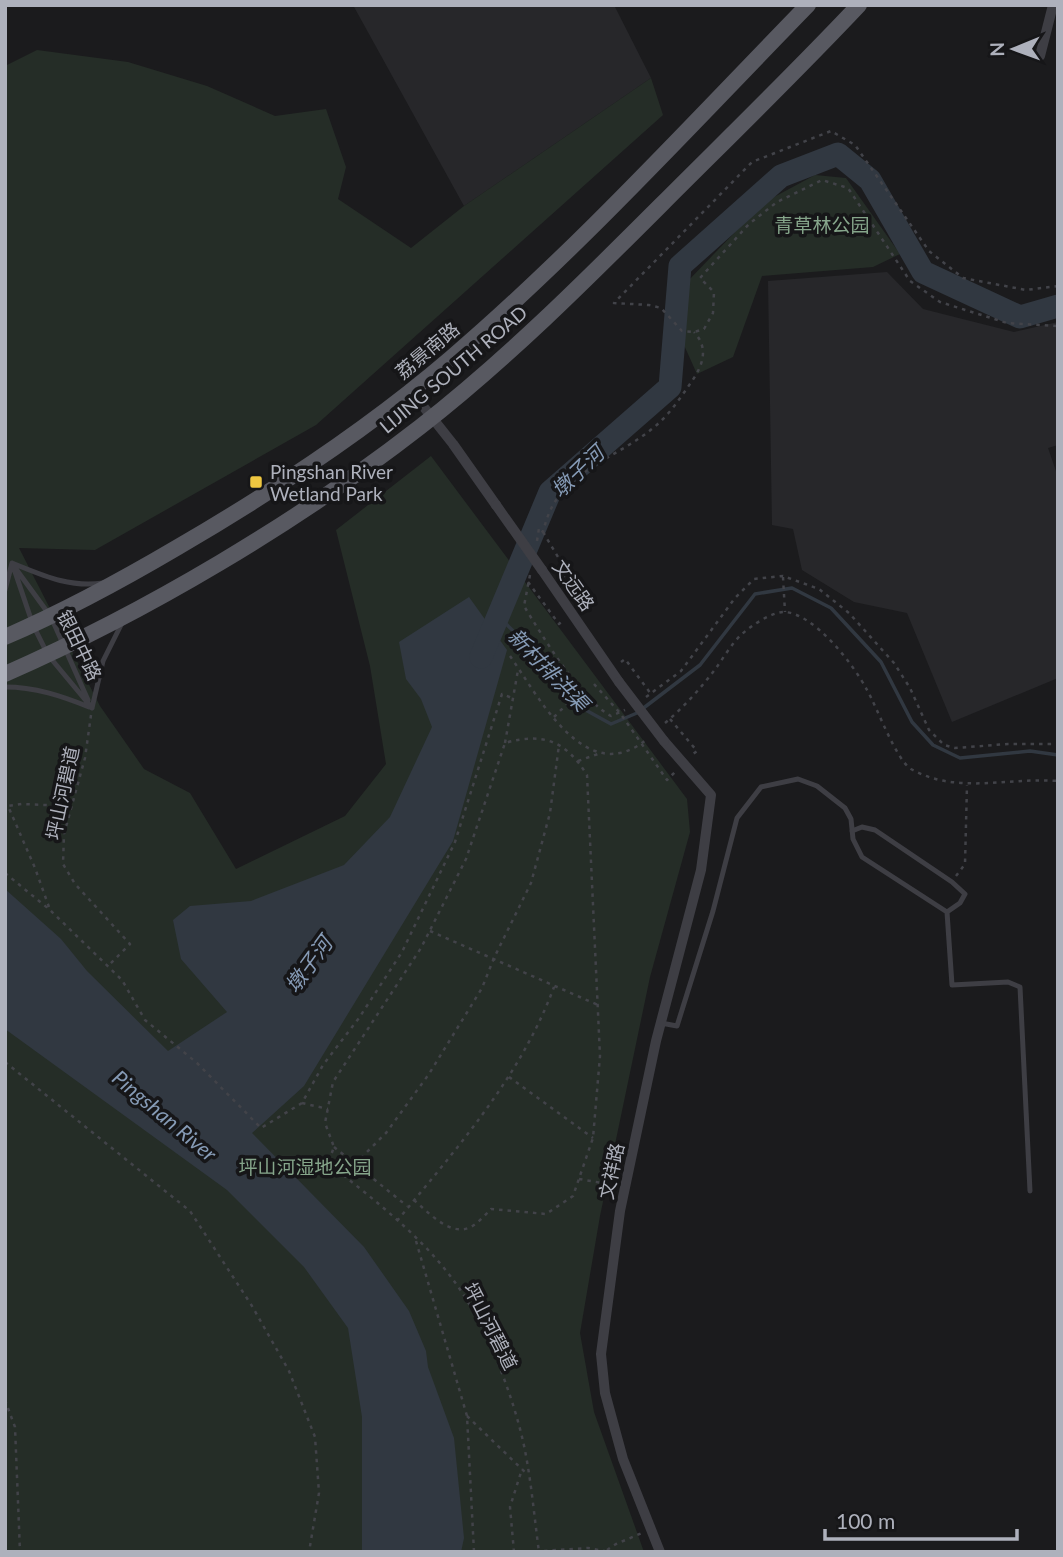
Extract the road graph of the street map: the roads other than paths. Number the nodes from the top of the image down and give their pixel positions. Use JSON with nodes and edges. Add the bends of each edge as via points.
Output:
{"nodes":[{"id":1,"x":808,"y":5,"type":"edge"},
{"id":2,"x":859,"y":5,"type":"edge"},
{"id":3,"x":1053,"y":5,"type":"edge"},
{"id":4,"x":1040,"y":56,"type":"dead end"},
{"id":5,"x":411,"y":391,"type":"junction"},
{"id":6,"x":433,"y":416,"type":"junction"},
{"id":7,"x":12,"y":563,"type":"junction"},
{"id":8,"x":121,"y":580,"type":"junction"},
{"id":9,"x":5,"y":590,"type":"edge"},
{"id":10,"x":128,"y":614,"type":"junction"},
{"id":11,"x":51,"y":617,"type":"junction"},
{"id":12,"x":33,"y":625,"type":"junction"},
{"id":13,"x":5,"y":637,"type":"edge"},
{"id":14,"x":65,"y":646,"type":"junction"},
{"id":15,"x":48,"y":656,"type":"junction"},
{"id":16,"x":5,"y":674,"type":"edge"},
{"id":17,"x":5,"y":687,"type":"edge"},
{"id":18,"x":92,"y":709,"type":"junction"},
{"id":19,"x":711,"y":795,"type":"joint"},
{"id":20,"x":852,"y":831,"type":"junction"},
{"id":21,"x":947,"y":912,"type":"junction"},
{"id":22,"x":661,"y":1023,"type":"junction"},
{"id":23,"x":1030,"y":1191,"type":"dead end"},
{"id":24,"x":660,"y":1552,"type":"edge"}],
"edges":[{"from":1,"to":5,"type":"main road","name":"荔景南路","via":[[557,261]]},
{"from":2,"to":6,"type":"main road","name":"LIJING SOUTH ROAD","via":[[562,302]]},
{"from":3,"to":4,"type":"street"},
{"from":5,"to":6,"type":"street","name":"文远路"},
{"from":5,"to":8,"type":"main road","name":"荔景南路","via":[[243,509]]},
{"from":6,"to":10,"type":"main road","name":"LIJING SOUTH ROAD","via":[[368,467],[250,544]]},
{"from":6,"to":19,"type":"street","name":"文远路","bridge":true,"via":[[619,682]]},
{"from":7,"to":8,"type":"lane","via":[[61,583]]},
{"from":7,"to":9,"type":"lane"},
{"from":7,"to":11,"type":"lane","name":"银田中路"},
{"from":7,"to":12,"type":"lane","name":"银田中路"},
{"from":8,"to":11,"type":"main road","name":"荔景南路"},
{"from":10,"to":14,"type":"main road","name":"LIJING SOUTH ROAD"},
{"from":10,"to":18,"type":"lane","via":[[103,662]]},
{"from":11,"to":12,"type":"main road","name":"荔景南路"},
{"from":11,"to":14,"type":"lane","name":"银田中路"},
{"from":12,"to":13,"type":"main road","name":"荔景南路"},
{"from":12,"to":15,"type":"lane","name":"银田中路"},
{"from":14,"to":15,"type":"main road","name":"LIJING SOUTH ROAD"},
{"from":14,"to":18,"type":"lane","name":"银田中路"},
{"from":15,"to":16,"type":"main road","name":"LIJING SOUTH ROAD"},
{"from":15,"to":18,"type":"lane","name":"银田中路"},
{"from":17,"to":18,"type":"lane","via":[[50,693]]},
{"from":19,"to":22,"type":"street","name":"文祥路","via":[[701,870]]},
{"from":20,"to":21,"type":"lane","via":[[862,857]]},
{"from":20,"to":21,"type":"lane","via":[[862,827],[875,830],[952,882],[965,894]]},
{"from":20,"to":22,"type":"lane","via":[[845,808],[817,786],[798,779],[761,787],[737,818],[677,1026]]},
{"from":21,"to":23,"type":"lane","via":[[952,985],[1008,982],[1020,988]]},
{"from":22,"to":24,"type":"street","name":"文祥路","via":[[625,1187],[601,1354],[605,1393],[623,1459]]}]}
